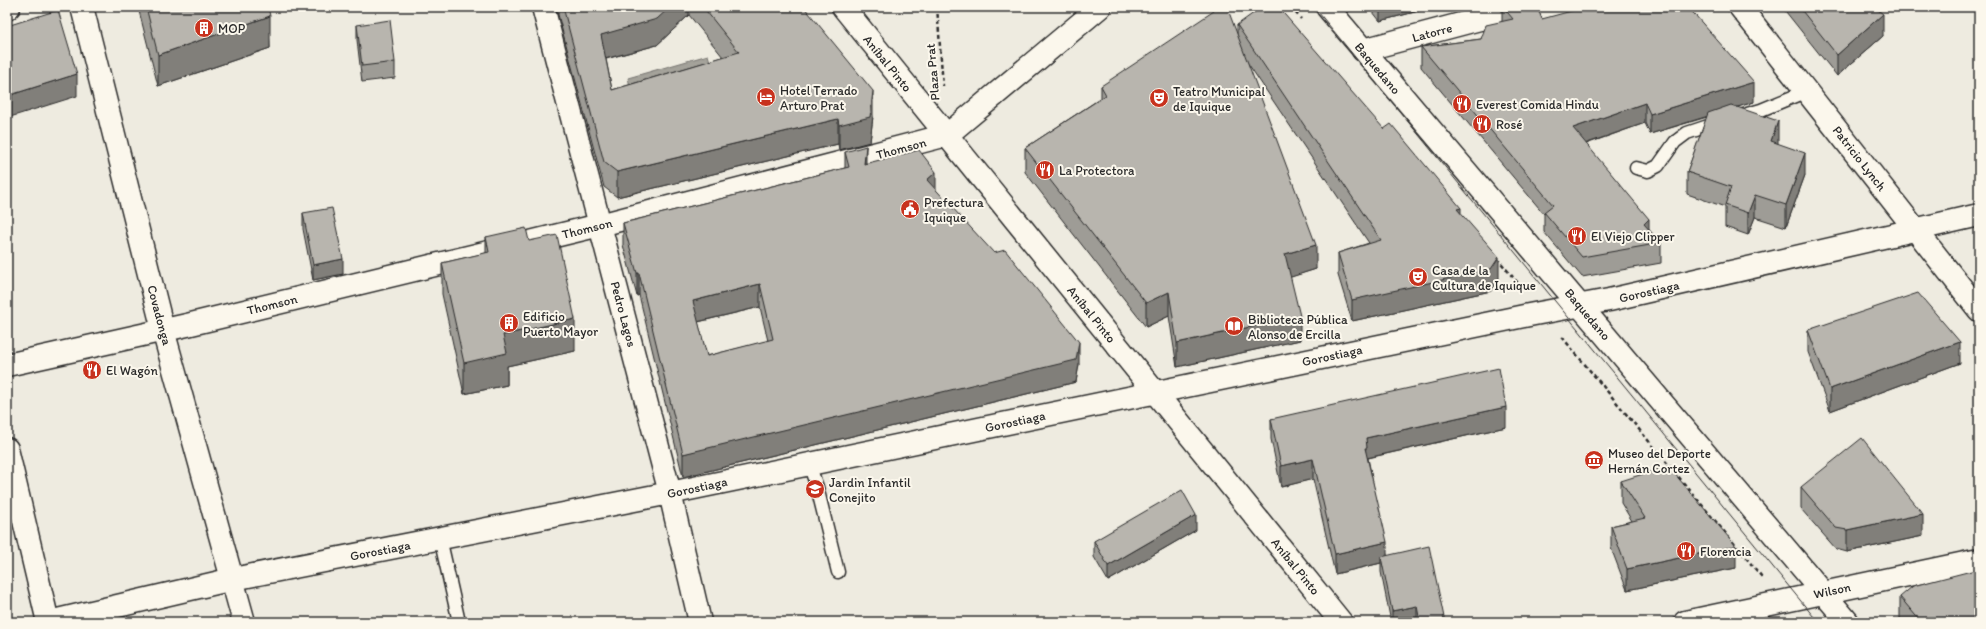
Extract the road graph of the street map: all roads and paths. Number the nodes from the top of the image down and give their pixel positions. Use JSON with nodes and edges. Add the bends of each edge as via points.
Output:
{"nodes":[{"id":1,"x":82,"y":7,"type":"edge"},
{"id":2,"x":543,"y":7,"type":"edge"},
{"id":3,"x":843,"y":7,"type":"edge"},
{"id":4,"x":937,"y":7,"type":"edge"},
{"id":5,"x":1100,"y":7,"type":"edge"},
{"id":6,"x":1327,"y":7,"type":"edge"},
{"id":7,"x":1525,"y":7,"type":"edge"},
{"id":8,"x":1740,"y":7,"type":"edge"},
{"id":9,"x":1363,"y":50,"type":"junction"},
{"id":10,"x":944,"y":90,"type":"dead end"},
{"id":11,"x":1807,"y":91,"type":"junction"},
{"id":12,"x":947,"y":135,"type":"junction"},
{"id":13,"x":1636,"y":168,"type":"dead end"},
{"id":14,"x":1979,"y":215,"type":"edge"},
{"id":15,"x":600,"y":225,"type":"junction"},
{"id":16,"x":1916,"y":230,"type":"junction"},
{"id":17,"x":1580,"y":305,"type":"junction"},
{"id":18,"x":1979,"y":310,"type":"edge"},
{"id":19,"x":163,"y":330,"type":"junction"},
{"id":20,"x":7,"y":365,"type":"edge"},
{"id":21,"x":1155,"y":392,"type":"junction"},
{"id":22,"x":7,"y":449,"type":"edge"},
{"id":23,"x":809,"y":464,"type":"junction"},
{"id":24,"x":670,"y":493,"type":"junction"},
{"id":25,"x":440,"y":538,"type":"junction"},
{"id":26,"x":1979,"y":560,"type":"edge"},
{"id":27,"x":838,"y":572,"type":"dead end"},
{"id":28,"x":233,"y":579,"type":"junction"},
{"id":29,"x":1824,"y":592,"type":"junction"},
{"id":30,"x":49,"y":622,"type":"edge"},
{"id":31,"x":244,"y":622,"type":"edge"},
{"id":32,"x":459,"y":622,"type":"edge"},
{"id":33,"x":700,"y":622,"type":"edge"},
{"id":34,"x":1341,"y":622,"type":"edge"},
{"id":35,"x":1685,"y":622,"type":"edge"},
{"id":36,"x":1848,"y":622,"type":"edge"}],
"edges":[{"from":1,"to":19,"type":"street","name":"Covadonga"},
{"from":2,"to":15,"type":"street","name":"Pedro Lagos"},
{"from":3,"to":12,"type":"street","name":"Aníbal Pinto"},
{"from":4,"to":10,"type":"path","name":"Plaza Prat"},
{"from":5,"to":12,"type":"street","name":"Thomson"},
{"from":6,"to":9,"type":"street","name":"Baquedano"},
{"from":7,"to":9,"type":"street","name":"Latorre"},
{"from":8,"to":11,"type":"street","name":"Patricio Lynch"},
{"from":9,"to":17,"type":"street","name":"Baquedano"},
{"from":11,"to":13,"type":"lane","via":[[1761,110],[1687,133],[1675,142],[1658,166],[1648,171]]},
{"from":11,"to":16,"type":"street","name":"Patricio Lynch"},
{"from":12,"to":15,"type":"street","name":"Thomson"},
{"from":12,"to":21,"type":"street","name":"Aníbal Pinto"},
{"from":14,"to":16,"type":"street","name":"Gorostiaga"},
{"from":15,"to":19,"type":"street","name":"Thomson"},
{"from":15,"to":24,"type":"street","name":"Pedro Lagos"},
{"from":16,"to":17,"type":"street","name":"Gorostiaga"},
{"from":16,"to":18,"type":"street","name":"Patricio Lynch"},
{"from":17,"to":21,"type":"street","name":"Gorostiaga"},
{"from":17,"to":29,"type":"street","name":"Baquedano"},
{"from":19,"to":20,"type":"street","name":"Thomson"},
{"from":19,"to":28,"type":"street","name":"Covadonga"},
{"from":21,"to":23,"type":"street","name":"Gorostiaga"},
{"from":21,"to":34,"type":"street","name":"Aníbal Pinto"},
{"from":22,"to":30,"type":"street"},
{"from":23,"to":24,"type":"street","name":"Gorostiaga"},
{"from":23,"to":27,"type":"lane"},
{"from":24,"to":25,"type":"street","name":"Gorostiaga"},
{"from":24,"to":33,"type":"street","name":"Pedro Lagos"},
{"from":25,"to":28,"type":"street","name":"Gorostiaga"},
{"from":25,"to":32,"type":"lane"},
{"from":26,"to":29,"type":"street","name":"Wilson"},
{"from":28,"to":30,"type":"street","name":"Gorostiaga"},
{"from":28,"to":31,"type":"street","name":"Covadonga"},
{"from":29,"to":35,"type":"street","name":"Wilson"},
{"from":29,"to":36,"type":"street","name":"Baquedano"}]}
